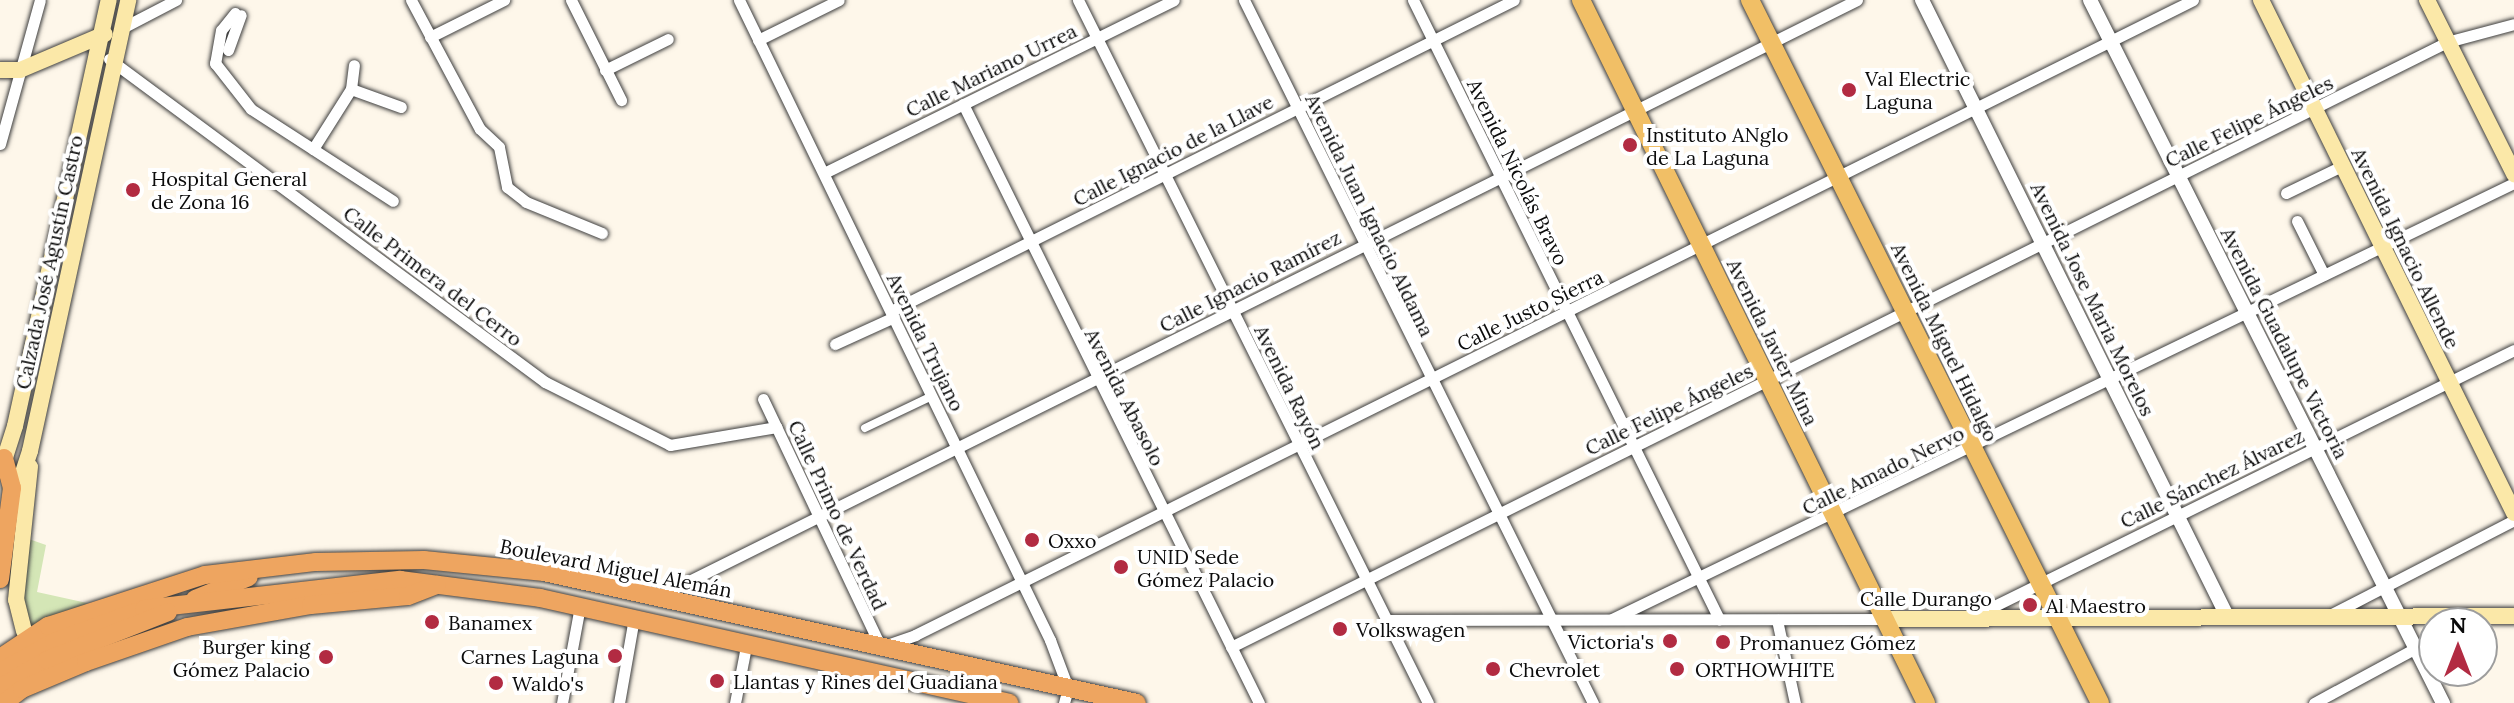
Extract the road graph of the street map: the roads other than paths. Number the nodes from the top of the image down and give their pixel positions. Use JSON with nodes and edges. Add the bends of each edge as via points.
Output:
{"nodes":[{"id":1,"x":40,"y":0,"type":"edge"},
{"id":2,"x":109,"y":0,"type":"edge"},
{"id":3,"x":128,"y":0,"type":"edge"},
{"id":4,"x":176,"y":0,"type":"edge"},
{"id":5,"x":411,"y":0,"type":"edge"},
{"id":6,"x":504,"y":0,"type":"edge"},
{"id":7,"x":571,"y":0,"type":"edge"},
{"id":8,"x":739,"y":0,"type":"edge"},
{"id":9,"x":839,"y":0,"type":"edge"},
{"id":10,"x":1078,"y":0,"type":"edge"},
{"id":11,"x":1174,"y":0,"type":"edge"},
{"id":12,"x":1244,"y":0,"type":"edge"},
{"id":13,"x":1413,"y":0,"type":"edge"},
{"id":14,"x":1514,"y":0,"type":"edge"},
{"id":15,"x":1581,"y":0,"type":"edge"},
{"id":16,"x":1750,"y":0,"type":"edge"},
{"id":17,"x":1857,"y":0,"type":"edge"},
{"id":18,"x":1922,"y":0,"type":"edge"},
{"id":19,"x":2090,"y":0,"type":"edge"},
{"id":20,"x":2193,"y":0,"type":"edge"},
{"id":21,"x":2261,"y":0,"type":"edge"},
{"id":22,"x":2427,"y":0,"type":"edge"},
{"id":23,"x":2179,"y":3,"type":"edge"},
{"id":24,"x":2514,"y":24,"type":"edge"},
{"id":25,"x":122,"y":28,"type":"junction"},
{"id":26,"x":100,"y":36,"type":"junction"},
{"id":27,"x":430,"y":37,"type":"junction"},
{"id":28,"x":1097,"y":38,"type":"junction"},
{"id":29,"x":668,"y":39,"type":"dead end"},
{"id":30,"x":758,"y":40,"type":"junction"},
{"id":31,"x":1433,"y":41,"type":"junction"},
{"id":32,"x":2111,"y":41,"type":"junction"},
{"id":33,"x":1771,"y":42,"type":"junction"},
{"id":34,"x":2447,"y":42,"type":"junction"},
{"id":35,"x":228,"y":50,"type":"dead end"},
{"id":36,"x":97,"y":54,"type":"junction"},
{"id":37,"x":114,"y":61,"type":"junction"},
{"id":38,"x":354,"y":65,"type":"dead end"},
{"id":39,"x":0,"y":70,"type":"edge"},
{"id":40,"x":20,"y":70,"type":"junction"},
{"id":41,"x":605,"y":70,"type":"junction"},
{"id":42,"x":351,"y":89,"type":"junction"},
{"id":43,"x":621,"y":100,"type":"dead end"},
{"id":44,"x":963,"y":104,"type":"junction"},
{"id":45,"x":401,"y":107,"type":"dead end"},
{"id":46,"x":1297,"y":108,"type":"junction"},
{"id":47,"x":1976,"y":108,"type":"junction"},
{"id":48,"x":2315,"y":108,"type":"junction"},
{"id":49,"x":1635,"y":109,"type":"junction"},
{"id":50,"x":0,"y":144,"type":"edge"},
{"id":51,"x":313,"y":149,"type":"junction"},
{"id":52,"x":2344,"y":165,"type":"junction"},
{"id":53,"x":824,"y":173,"type":"junction"},
{"id":54,"x":2514,"y":174,"type":"edge"},
{"id":55,"x":1164,"y":175,"type":"junction"},
{"id":56,"x":2178,"y":176,"type":"junction"},
{"id":57,"x":1500,"y":177,"type":"junction"},
{"id":58,"x":1838,"y":177,"type":"junction"},
{"id":59,"x":2514,"y":183,"type":"edge"},
{"id":60,"x":2286,"y":193,"type":"dead end"},
{"id":61,"x":393,"y":201,"type":"dead end"},
{"id":62,"x":2297,"y":221,"type":"dead end"},
{"id":63,"x":602,"y":233,"type":"dead end"},
{"id":64,"x":1028,"y":243,"type":"junction"},
{"id":65,"x":2043,"y":243,"type":"junction"},
{"id":66,"x":1364,"y":244,"type":"junction"},
{"id":67,"x":1701,"y":245,"type":"junction"},
{"id":68,"x":2384,"y":246,"type":"junction"},
{"id":69,"x":2324,"y":275,"type":"junction"},
{"id":70,"x":1232,"y":310,"type":"junction"},
{"id":71,"x":1567,"y":312,"type":"junction"},
{"id":72,"x":1905,"y":312,"type":"junction"},
{"id":73,"x":2247,"y":312,"type":"junction"},
{"id":74,"x":40,"y":313,"type":"junction"},
{"id":75,"x":892,"y":314,"type":"junction"},
{"id":76,"x":57,"y":317,"type":"junction"},
{"id":77,"x":835,"y":344,"type":"dead end"},
{"id":78,"x":2514,"y":350,"type":"edge"},
{"id":79,"x":1096,"y":378,"type":"junction"},
{"id":80,"x":1430,"y":379,"type":"junction"},
{"id":81,"x":2110,"y":379,"type":"junction"},
{"id":82,"x":1767,"y":381,"type":"junction"},
{"id":83,"x":2448,"y":381,"type":"junction"},
{"id":84,"x":932,"y":396,"type":"junction"},
{"id":85,"x":763,"y":399,"type":"dead end"},
{"id":86,"x":776,"y":427,"type":"junction"},
{"id":87,"x":865,"y":428,"type":"dead end"},
{"id":88,"x":1299,"y":445,"type":"junction"},
{"id":89,"x":1634,"y":447,"type":"junction"},
{"id":90,"x":1972,"y":447,"type":"junction"},
{"id":91,"x":2315,"y":447,"type":"junction"},
{"id":92,"x":957,"y":448,"type":"junction"},
{"id":93,"x":30,"y":451,"type":"junction"},
{"id":94,"x":1,"y":463,"type":"edge"},
{"id":95,"x":11,"y":507,"type":"junction"},
{"id":96,"x":1163,"y":512,"type":"junction"},
{"id":97,"x":2514,"y":513,"type":"edge"},
{"id":98,"x":1498,"y":514,"type":"junction"},
{"id":99,"x":1833,"y":515,"type":"junction"},
{"id":100,"x":2177,"y":515,"type":"junction"},
{"id":101,"x":819,"y":516,"type":"junction"},
{"id":102,"x":2514,"y":520,"type":"edge"},
{"id":103,"x":0,"y":529,"type":"edge"},
{"id":104,"x":274,"y":568,"type":"junction"},
{"id":105,"x":0,"y":579,"type":"edge"},
{"id":106,"x":1366,"y":580,"type":"junction"},
{"id":107,"x":1700,"y":580,"type":"junction"},
{"id":108,"x":1022,"y":582,"type":"junction"},
{"id":109,"x":2040,"y":583,"type":"junction"},
{"id":110,"x":2383,"y":583,"type":"junction"},
{"id":111,"x":439,"y":584,"type":"junction"},
{"id":112,"x":659,"y":596,"type":"junction"},
{"id":113,"x":182,"y":605,"type":"junction"},
{"id":114,"x":580,"y":606,"type":"junction"},
{"id":115,"x":2400,"y":615,"type":"junction"},
{"id":116,"x":749,"y":616,"type":"junction"},
{"id":117,"x":2227,"y":616,"type":"junction"},
{"id":118,"x":2329,"y":616,"type":"junction"},
{"id":119,"x":2418,"y":616,"type":"edge"},
{"id":120,"x":2057,"y":617,"type":"junction"},
{"id":121,"x":634,"y":618,"type":"junction"},
{"id":122,"x":1970,"y":618,"type":"junction"},
{"id":123,"x":1550,"y":619,"type":"junction"},
{"id":124,"x":1612,"y":619,"type":"junction"},
{"id":125,"x":1719,"y":619,"type":"junction"},
{"id":126,"x":1884,"y":619,"type":"junction"},
{"id":127,"x":1386,"y":620,"type":"junction"},
{"id":128,"x":1777,"y":620,"type":"junction"},
{"id":129,"x":48,"y":626,"type":"junction"},
{"id":130,"x":24,"y":631,"type":"junction"},
{"id":131,"x":747,"y":641,"type":"junction"},
{"id":132,"x":92,"y":642,"type":"junction"},
{"id":133,"x":881,"y":647,"type":"junction"},
{"id":134,"x":1231,"y":647,"type":"junction"},
{"id":135,"x":2416,"y":648,"type":"junction"},
{"id":136,"x":5,"y":653,"type":"edge"},
{"id":137,"x":799,"y":653,"type":"junction"},
{"id":138,"x":86,"y":662,"type":"junction"},
{"id":139,"x":0,"y":672,"type":"edge"},
{"id":140,"x":0,"y":688,"type":"edge"},
{"id":141,"x":1066,"y":696,"type":"edge"},
{"id":142,"x":4,"y":703,"type":"edge"},
{"id":143,"x":562,"y":703,"type":"edge"},
{"id":144,"x":619,"y":703,"type":"edge"},
{"id":145,"x":735,"y":703,"type":"edge"},
{"id":146,"x":1009,"y":703,"type":"edge"},
{"id":147,"x":1137,"y":703,"type":"edge"},
{"id":148,"x":1259,"y":703,"type":"edge"},
{"id":149,"x":1428,"y":703,"type":"edge"},
{"id":150,"x":1593,"y":703,"type":"edge"},
{"id":151,"x":1795,"y":703,"type":"edge"},
{"id":152,"x":1926,"y":703,"type":"edge"},
{"id":153,"x":2100,"y":703,"type":"edge"},
{"id":154,"x":2314,"y":703,"type":"edge"},
{"id":155,"x":2443,"y":703,"type":"edge"}],
"edges":[{"from":1,"to":40,"type":"street"},
{"from":2,"to":26,"type":"main road","name":"Calzada José Agustín Castro"},
{"from":3,"to":25,"type":"main road","name":"Calzada José Agustín Castro"},
{"from":4,"to":25,"type":"street"},
{"from":5,"to":27,"type":"street"},
{"from":6,"to":27,"type":"street"},
{"from":7,"to":41,"type":"street"},
{"from":8,"to":30,"type":"street","name":"Avenida Trujano"},
{"from":9,"to":30,"type":"street"},
{"from":10,"to":28,"type":"street","name":"Avenida Rayón"},
{"from":11,"to":28,"type":"street","name":"Calle Mariano Urrea"},
{"from":12,"to":46,"type":"street","name":"Avenida Juan Ignacio Aldama"},
{"from":13,"to":31,"type":"street","name":"Avenida Nicolás Bravo"},
{"from":14,"to":31,"type":"street","name":"Calle Ignacio de la Llave"},
{"from":15,"to":49,"type":"main road","name":"Avenida Javier Mina"},
{"from":16,"to":33,"type":"main road","name":"Avenida Miguel Hidalgo"},
{"from":17,"to":33,"type":"street","name":"Calle Ignacio Ramírez"},
{"from":18,"to":47,"type":"street","name":"Avenida Jose Maria Morelos"},
{"from":19,"to":32,"type":"street","name":"Avenida Guadalupe Victoria"},
{"from":20,"to":23,"type":"street","name":"Calle Justo Sierra"},
{"from":21,"to":48,"type":"main road","name":"Avenida Ignacio Allende"},
{"from":22,"to":34,"type":"main road"},
{"from":23,"to":32,"type":"street","name":"Calle Justo Sierra"},
{"from":24,"to":34,"type":"street","name":"Calle Felipe Ángeles"},
{"from":25,"to":26,"type":"main road"},
{"from":25,"to":37,"type":"main road","name":"Calzada José Agustín Castro"},
{"from":26,"to":36,"type":"main road","name":"Calzada José Agustín Castro"},
{"from":26,"to":40,"type":"main road"},
{"from":27,"to":63,"type":"street","via":[[480,129],[503,159],[507,187],[526,202]]},
{"from":28,"to":44,"type":"street","name":"Calle Mariano Urrea"},
{"from":28,"to":55,"type":"street","name":"Avenida Rayón"},
{"from":29,"to":41,"type":"street"},
{"from":30,"to":53,"type":"street","name":"Avenida Trujano"},
{"from":31,"to":46,"type":"street","name":"Calle Ignacio de la Llave"},
{"from":31,"to":57,"type":"street","name":"Avenida Nicolás Bravo"},
{"from":32,"to":47,"type":"street","name":"Calle Justo Sierra"},
{"from":32,"to":56,"type":"street","name":"Avenida Guadalupe Victoria"},
{"from":33,"to":49,"type":"street","name":"Calle Ignacio Ramírez"},
{"from":33,"to":58,"type":"main road","name":"Avenida Miguel Hidalgo"},
{"from":34,"to":48,"type":"street","name":"Calle Felipe Ángeles"},
{"from":34,"to":54,"type":"main road"},
{"from":35,"to":51,"type":"street","via":[[238,14],[221,30],[215,63],[251,109]]},
{"from":36,"to":37,"type":"street","name":"Calle Primera del Cerro"},
{"from":36,"to":74,"type":"main road","name":"Calzada José Agustín Castro"},
{"from":37,"to":76,"type":"main road","name":"Calzada José Agustín Castro"},
{"from":37,"to":86,"type":"street","name":"Calle Primera del Cerro","via":[[545,382],[670,445]]},
{"from":38,"to":42,"type":"street"},
{"from":39,"to":40,"type":"main road"},
{"from":40,"to":50,"type":"street"},
{"from":41,"to":43,"type":"street"},
{"from":42,"to":45,"type":"street"},
{"from":42,"to":51,"type":"street"},
{"from":44,"to":53,"type":"street","name":"Calle Mariano Urrea"},
{"from":44,"to":64,"type":"street","name":"Avenida Abasolo"},
{"from":46,"to":55,"type":"street","name":"Calle Ignacio de la Llave"},
{"from":46,"to":66,"type":"street","name":"Avenida Juan Ignacio Aldama"},
{"from":47,"to":58,"type":"street","name":"Calle Justo Sierra"},
{"from":47,"to":65,"type":"street","name":"Avenida Jose Maria Morelos"},
{"from":48,"to":52,"type":"main road","name":"Avenida Ignacio Allende"},
{"from":48,"to":56,"type":"street","name":"Calle Felipe Ángeles"},
{"from":49,"to":57,"type":"street","name":"Calle Ignacio Ramírez"},
{"from":49,"to":67,"type":"main road","name":"Avenida Javier Mina"},
{"from":51,"to":61,"type":"street"},
{"from":52,"to":60,"type":"street"},
{"from":52,"to":68,"type":"main road","name":"Avenida Ignacio Allende"},
{"from":53,"to":75,"type":"street","name":"Avenida Trujano"},
{"from":55,"to":64,"type":"street","name":"Calle Ignacio de la Llave"},
{"from":55,"to":70,"type":"street","name":"Avenida Rayón"},
{"from":56,"to":65,"type":"street","name":"Calle Felipe Ángeles"},
{"from":56,"to":73,"type":"street","name":"Avenida Guadalupe Victoria"},
{"from":57,"to":66,"type":"street","name":"Calle Ignacio Ramírez"},
{"from":57,"to":71,"type":"street","name":"Avenida Nicolás Bravo"},
{"from":58,"to":67,"type":"street","name":"Calle Justo Sierra"},
{"from":58,"to":72,"type":"main road","name":"Avenida Miguel Hidalgo"},
{"from":59,"to":68,"type":"street","name":"Calle Amado Nervo"},
{"from":62,"to":69,"type":"street"},
{"from":64,"to":75,"type":"street","name":"Calle Ignacio de la Llave"},
{"from":64,"to":79,"type":"street","name":"Avenida Abasolo"},
{"from":65,"to":72,"type":"street","name":"Calle Felipe Ángeles"},
{"from":65,"to":81,"type":"street","name":"Avenida Jose Maria Morelos"},
{"from":66,"to":70,"type":"street","name":"Calle Ignacio Ramírez"},
{"from":66,"to":80,"type":"street","name":"Avenida Juan Ignacio Aldama"},
{"from":67,"to":71,"type":"street","name":"Calle Justo Sierra"},
{"from":67,"to":82,"type":"main road","name":"Avenida Javier Mina"},
{"from":68,"to":69,"type":"street","name":"Calle Amado Nervo"},
{"from":68,"to":83,"type":"main road","name":"Avenida Ignacio Allende"},
{"from":69,"to":73,"type":"street","name":"Calle Amado Nervo"},
{"from":70,"to":79,"type":"street","name":"Calle Ignacio Ramírez"},
{"from":70,"to":88,"type":"street","name":"Avenida Rayón"},
{"from":71,"to":80,"type":"street","name":"Calle Justo Sierra"},
{"from":71,"to":89,"type":"street","name":"Avenida Nicolás Bravo"},
{"from":72,"to":82,"type":"street","name":"Calle Felipe Ángeles"},
{"from":72,"to":90,"type":"main road","name":"Avenida Miguel Hidalgo"},
{"from":73,"to":81,"type":"street","name":"Calle Amado Nervo"},
{"from":73,"to":91,"type":"street","name":"Avenida Guadalupe Victoria"},
{"from":74,"to":76,"type":"main road"},
{"from":74,"to":94,"type":"main road","name":"Calzada José Agustín Castro"},
{"from":75,"to":77,"type":"street","name":"Calle Ignacio de la Llave"},
{"from":75,"to":84,"type":"street","name":"Avenida Trujano"},
{"from":76,"to":93,"type":"main road","name":"Calzada José Agustín Castro"},
{"from":78,"to":83,"type":"street","name":"Calle Sánchez Álvarez"},
{"from":79,"to":92,"type":"street","name":"Calle Ignacio Ramírez"},
{"from":79,"to":96,"type":"street","name":"Avenida Abasolo"},
{"from":80,"to":88,"type":"street","name":"Calle Justo Sierra"},
{"from":80,"to":98,"type":"street","name":"Avenida Juan Ignacio Aldama"},
{"from":81,"to":90,"type":"street","name":"Calle Amado Nervo"},
{"from":81,"to":100,"type":"street","name":"Avenida Jose Maria Morelos"},
{"from":82,"to":89,"type":"street","name":"Calle Felipe Ángeles"},
{"from":82,"to":99,"type":"main road","name":"Avenida Javier Mina"},
{"from":83,"to":91,"type":"street","name":"Calle Sánchez Álvarez"},
{"from":83,"to":97,"type":"main road","name":"Avenida Ignacio Allende"},
{"from":84,"to":87,"type":"street"},
{"from":84,"to":92,"type":"street","name":"Avenida Trujano"},
{"from":85,"to":86,"type":"street","name":"Calle Primo de Verdad"},
{"from":86,"to":101,"type":"street","name":"Calle Primo de Verdad"},
{"from":88,"to":96,"type":"street","name":"Calle Justo Sierra"},
{"from":88,"to":106,"type":"street","name":"Avenida Rayón"},
{"from":89,"to":98,"type":"street","name":"Calle Felipe Ángeles"},
{"from":89,"to":107,"type":"street","name":"Avenida Nicolás Bravo"},
{"from":90,"to":99,"type":"street","name":"Calle Amado Nervo"},
{"from":90,"to":109,"type":"main road","name":"Avenida Miguel Hidalgo"},
{"from":91,"to":100,"type":"street","name":"Calle Sánchez Álvarez"},
{"from":91,"to":110,"type":"street","name":"Avenida Guadalupe Victoria"},
{"from":92,"to":101,"type":"street","name":"Calle Ignacio Ramírez"},
{"from":92,"to":108,"type":"street","name":"Avenida Trujano"},
{"from":93,"to":95,"type":"main road","name":"Calzada José Agustín Castro"},
{"from":93,"to":130,"type":"main road","via":[[16,600]]},
{"from":94,"to":95,"type":"highway","via":[[12,477]]},
{"from":95,"to":103,"type":"main road","name":"Calzada José Agustín Castro"},
{"from":95,"to":105,"type":"highway"},
{"from":96,"to":108,"type":"street","name":"Calle Justo Sierra"},
{"from":96,"to":134,"type":"street","name":"Avenida Abasolo"},
{"from":98,"to":106,"type":"street","name":"Calle Felipe Ángeles"},
{"from":98,"to":123,"type":"street","name":"Avenida Juan Ignacio Aldama"},
{"from":99,"to":107,"type":"street","name":"Calle Amado Nervo"},
{"from":99,"to":126,"type":"main road","name":"Avenida Javier Mina"},
{"from":100,"to":109,"type":"street","name":"Calle Sánchez Álvarez"},
{"from":100,"to":117,"type":"street","name":"Avenida Jose Maria Morelos"},
{"from":101,"to":112,"type":"street","name":"Calle Ignacio Ramírez"},
{"from":101,"to":133,"type":"street","name":"Calle Primo de Verdad"},
{"from":102,"to":110,"type":"street"},
{"from":104,"to":112,"type":"highway","name":"Boulevard Miguel Alemán","via":[[383,559],[466,563],[544,572]]},
{"from":104,"to":113,"type":"highway"},
{"from":104,"to":129,"type":"highway","name":"Boulevard Miguel Alemán","via":[[163,586]]},
{"from":106,"to":127,"type":"street","name":"Avenida Rayón"},
{"from":106,"to":134,"type":"street","name":"Calle Felipe Ángeles"},
{"from":107,"to":124,"type":"street","name":"Calle Amado Nervo"},
{"from":107,"to":125,"type":"street","name":"Avenida Nicolás Bravo"},
{"from":108,"to":133,"type":"street","name":"Calle Justo Sierra"},
{"from":108,"to":141,"type":"street","name":"Avenida Trujano"},
{"from":109,"to":120,"type":"main road","name":"Avenida Miguel Hidalgo"},
{"from":109,"to":122,"type":"street","name":"Calle Sánchez Álvarez"},
{"from":110,"to":115,"type":"street","name":"Avenida Guadalupe Victoria"},
{"from":110,"to":118,"type":"street"},
{"from":111,"to":113,"type":"highway","name":"Boulevard Miguel Alemán","via":[[354,582]]},
{"from":111,"to":114,"type":"highway","name":"Boulevard Miguel Alemán"},
{"from":111,"to":138,"type":"highway","via":[[408,596],[311,605],[187,627]]},
{"from":112,"to":116,"type":"highway","name":"Boulevard Miguel Alemán"},
{"from":113,"to":132,"type":"highway"},
{"from":113,"to":136,"type":"highway","name":"Boulevard Miguel Alemán","via":[[129,613]]},
{"from":114,"to":121,"type":"highway","name":"Boulevard Miguel Alemán"},
{"from":114,"to":143,"type":"street"},
{"from":115,"to":118,"type":"main road","name":"Calle Durango"},
{"from":115,"to":119,"type":"main road","name":"Calle Durango"},
{"from":115,"to":135,"type":"street","name":"Avenida Guadalupe Victoria"},
{"from":116,"to":121,"type":"highway","via":[[723,621],[667,609]]},
{"from":116,"to":133,"type":"highway","name":"Boulevard Miguel Alemán"},
{"from":117,"to":118,"type":"main road","name":"Calle Durango"},
{"from":117,"to":120,"type":"main road","name":"Calle Durango"},
{"from":120,"to":122,"type":"main road","name":"Calle Durango"},
{"from":120,"to":153,"type":"main road","name":"Avenida Miguel Hidalgo"},
{"from":121,"to":131,"type":"highway","name":"Boulevard Miguel Alemán"},
{"from":121,"to":144,"type":"street"},
{"from":122,"to":126,"type":"main road","name":"Calle Durango"},
{"from":123,"to":124,"type":"street","name":"Calle Durango"},
{"from":123,"to":127,"type":"street","name":"Calle Durango"},
{"from":123,"to":150,"type":"street","name":"Avenida Juan Ignacio Aldama"},
{"from":124,"to":125,"type":"street","name":"Calle Durango"},
{"from":125,"to":128,"type":"street","name":"Calle Durango"},
{"from":126,"to":128,"type":"street","name":"Calle Durango"},
{"from":126,"to":152,"type":"main road","name":"Avenida Javier Mina"},
{"from":127,"to":149,"type":"street","name":"Avenida Rayón"},
{"from":128,"to":151,"type":"street"},
{"from":129,"to":130,"type":"highway"},
{"from":129,"to":136,"type":"highway","name":"Boulevard Miguel Alemán"},
{"from":130,"to":136,"type":"highway"},
{"from":131,"to":137,"type":"highway","name":"Boulevard Miguel Alemán"},
{"from":131,"to":145,"type":"street"},
{"from":132,"to":138,"type":"highway"},
{"from":132,"to":140,"type":"highway","via":[[47,660]]},
{"from":133,"to":137,"type":"highway","via":[[872,657],[817,649]]},
{"from":133,"to":141,"type":"highway","name":"Boulevard Miguel Alemán"},
{"from":134,"to":148,"type":"street","name":"Avenida Abasolo"},
{"from":135,"to":154,"type":"street"},
{"from":135,"to":155,"type":"street","name":"Avenida Guadalupe Victoria"},
{"from":136,"to":139,"type":"highway","name":"Boulevard Miguel Alemán"},
{"from":137,"to":146,"type":"highway","name":"Boulevard Miguel Alemán"},
{"from":138,"to":142,"type":"highway","via":[[22,689]]},
{"from":141,"to":147,"type":"highway","name":"Boulevard Miguel Alemán"}]}
